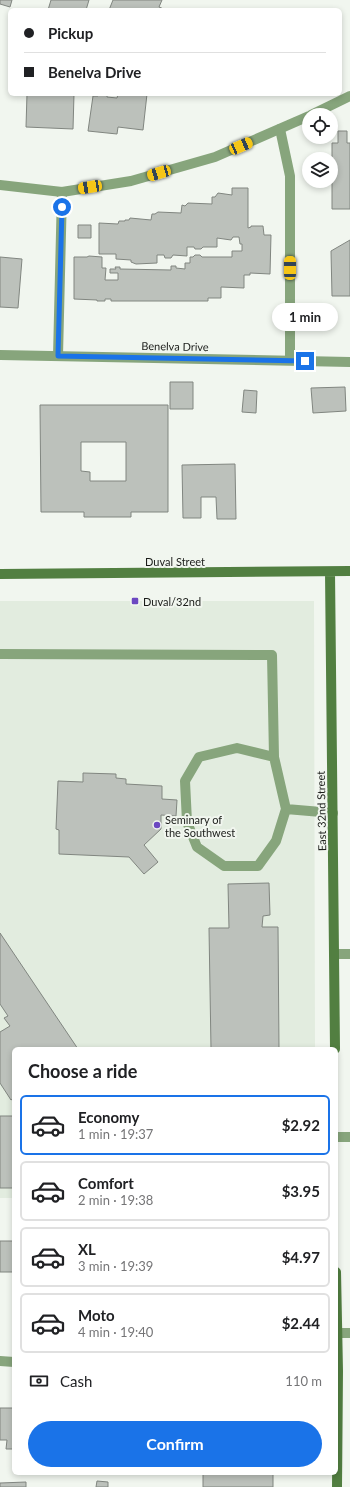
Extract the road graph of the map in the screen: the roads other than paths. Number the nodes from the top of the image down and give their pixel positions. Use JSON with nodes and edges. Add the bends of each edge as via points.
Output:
{"nodes":[{"id":1,"x":350,"y":96,"type":"edge"},
{"id":2,"x":326,"y":108,"type":"edge"},
{"id":3,"x":302,"y":119,"type":"edge"},
{"id":4,"x":280,"y":129,"type":"junction"},
{"id":5,"x":0,"y":185,"type":"edge"},
{"id":6,"x":62,"y":192,"type":"junction"},
{"id":7,"x":0,"y":355,"type":"edge"},
{"id":8,"x":58,"y":356,"type":"junction"},
{"id":9,"x":290,"y":360,"type":"junction"},
{"id":10,"x":350,"y":362,"type":"edge"},
{"id":11,"x":330,"y":572,"type":"junction"},
{"id":12,"x":350,"y":572,"type":"edge"},
{"id":13,"x":0,"y":574,"type":"edge"},
{"id":14,"x":0,"y":654,"type":"edge"},
{"id":15,"x":274,"y":757,"type":"junction"},
{"id":16,"x":286,"y":809,"type":"junction"},
{"id":17,"x":333,"y":813,"type":"junction"},
{"id":18,"x":334,"y":954,"type":"junction"},
{"id":19,"x":350,"y":954,"type":"edge"},
{"id":20,"x":335,"y":1047,"type":"edge"},
{"id":21,"x":338,"y":1137,"type":"edge"},
{"id":22,"x":350,"y":1137,"type":"edge"},
{"id":23,"x":338,"y":1332,"type":"edge"},
{"id":24,"x":350,"y":1333,"type":"edge"},
{"id":25,"x":0,"y":1361,"type":"edge"},
{"id":26,"x":12,"y":1362,"type":"edge"},
{"id":27,"x":337,"y":1475,"type":"edge"},
{"id":28,"x":337,"y":1487,"type":"edge"}],
"edges":[{"from":1,"to":2,"type":"street"},
{"from":3,"to":4,"type":"street"},
{"from":4,"to":6,"type":"street","via":[[215,157],[131,181]]},
{"from":4,"to":9,"type":"street","via":[[290,176]]},
{"from":5,"to":6,"type":"street"},
{"from":6,"to":8,"type":"street"},
{"from":7,"to":8,"type":"street","name":"Benelva Drive"},
{"from":8,"to":9,"type":"street","name":"Benelva Drive"},
{"from":9,"to":10,"type":"street","name":"Benelva Drive"},
{"from":11,"to":12,"type":"street","name":"Duval Street"},
{"from":11,"to":13,"type":"street","name":"Duval Street"},
{"from":11,"to":17,"type":"street","name":"East 32nd Street"},
{"from":14,"to":15,"type":"street","via":[[272,655]]},
{"from":15,"to":16,"type":"street"},
{"from":15,"to":16,"type":"street","via":[[237,748],[199,757],[185,781],[187,822],[198,847],[224,866],[258,866],[276,841]]},
{"from":16,"to":17,"type":"street"},
{"from":17,"to":18,"type":"street","name":"East 32nd Street"},
{"from":18,"to":19,"type":"street"},
{"from":18,"to":20,"type":"street","name":"East 32nd Street"},
{"from":21,"to":22,"type":"street"},
{"from":23,"to":24,"type":"street"},
{"from":25,"to":26,"type":"street"},
{"from":27,"to":28,"type":"street"}]}
